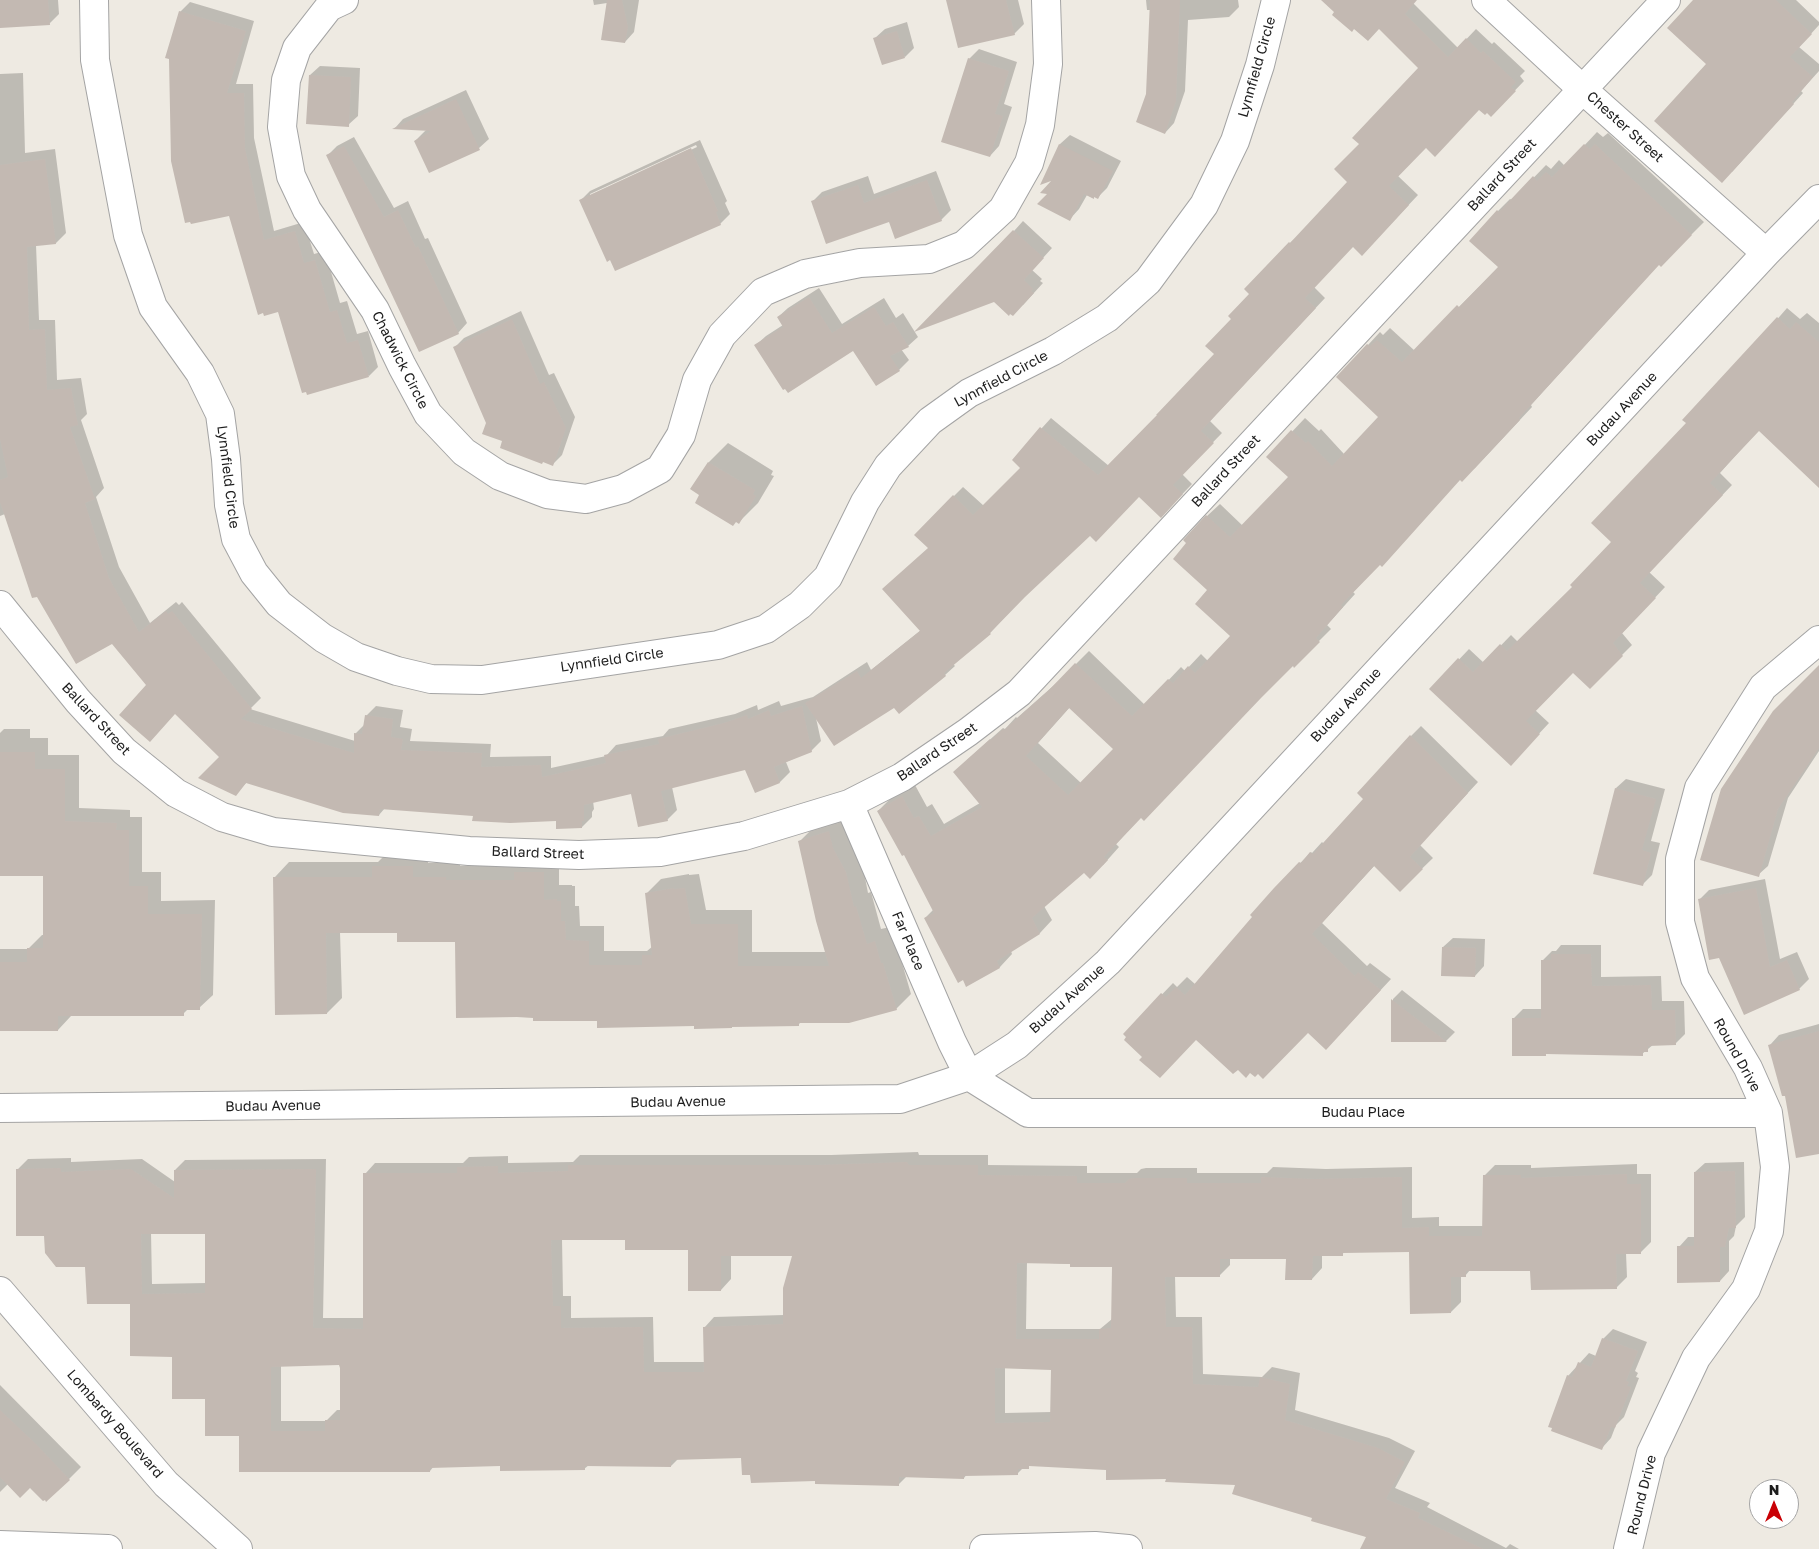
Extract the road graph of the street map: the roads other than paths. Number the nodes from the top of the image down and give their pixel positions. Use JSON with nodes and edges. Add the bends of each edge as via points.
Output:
{"nodes":[{"id":1,"x":94,"y":0,"type":"edge"},
{"id":2,"x":344,"y":0,"type":"edge"},
{"id":3,"x":1046,"y":0,"type":"edge"},
{"id":4,"x":1276,"y":0,"type":"edge"},
{"id":5,"x":1486,"y":0,"type":"edge"},
{"id":6,"x":1666,"y":0,"type":"edge"},
{"id":7,"x":1582,"y":89,"type":"junction"},
{"id":8,"x":1819,"y":199,"type":"edge"},
{"id":9,"x":1766,"y":253,"type":"junction"},
{"id":10,"x":0,"y":605,"type":"edge"},
{"id":11,"x":1819,"y":640,"type":"edge"},
{"id":12,"x":849,"y":804,"type":"junction"},
{"id":13,"x":969,"y":1076,"type":"junction"},
{"id":14,"x":0,"y":1108,"type":"edge"},
{"id":15,"x":1768,"y":1114,"type":"junction"},
{"id":16,"x":0,"y":1291,"type":"edge"},
{"id":17,"x":0,"y":1545,"type":"edge"},
{"id":18,"x":108,"y":1549,"type":"edge"},
{"id":19,"x":238,"y":1549,"type":"edge"},
{"id":20,"x":984,"y":1549,"type":"edge"},
{"id":21,"x":1034,"y":1549,"type":"edge"},
{"id":22,"x":1128,"y":1549,"type":"edge"},
{"id":23,"x":1628,"y":1549,"type":"edge"}],
"edges":[{"from":1,"to":4,"type":"street","name":"Lynnfield Circle","via":[[96,60],[128,235],[153,307],[200,373],[220,414],[229,505],[236,539],[254,573],[279,604],[323,638],[356,657],[431,679],[482,680],[718,645],[766,629],[800,605],[828,577],[865,502],[888,466],[930,420],[969,393],[1053,351],[1107,318],[1148,281],[1204,205],[1235,141],[1260,65]]},
{"from":2,"to":3,"type":"street","name":"Chadwick Circle","via":[[329,7],[297,48],[286,80],[282,126],[292,176],[307,210],[375,310],[428,414],[464,452],[500,476],[548,494],[586,499],[623,489],[660,469],[681,435],[697,380],[722,335],[762,292],[823,270],[860,263],[928,259],[964,245],[1003,208],[1030,163],[1040,126],[1048,64]]},
{"from":5,"to":7,"type":"street","name":"Chester Street"},
{"from":6,"to":7,"type":"street","name":"Ballard Street"},
{"from":7,"to":9,"type":"street","name":"Chester Street"},
{"from":7,"to":12,"type":"street","name":"Ballard Street","via":[[1018,693],[902,777]]},
{"from":8,"to":9,"type":"street","name":"Budau Avenue"},
{"from":9,"to":13,"type":"street","name":"Budau Avenue","via":[[1108,962],[1017,1045]]},
{"from":10,"to":12,"type":"street","name":"Ballard Street","via":[[78,701],[124,751],[176,793],[222,817],[273,832],[469,851],[579,855],[660,852],[744,836]]},
{"from":11,"to":15,"type":"street","name":"Round Drive","via":[[1763,687],[1699,788],[1680,859],[1680,922],[1695,978],[1748,1068]]},
{"from":12,"to":13,"type":"street","name":"Far Place"},
{"from":13,"to":14,"type":"street","name":"Budau Avenue","via":[[900,1099]]},
{"from":13,"to":15,"type":"street","name":"Budau Place","via":[[1028,1114]]},
{"from":15,"to":23,"type":"street","name":"Round Drive","via":[[1775,1167],[1769,1232],[1746,1289],[1696,1358],[1652,1453]]},
{"from":16,"to":19,"type":"street","name":"Lombardy Boulevard","via":[[166,1484]]},
{"from":17,"to":18,"type":"street"},
{"from":20,"to":21,"type":"street"},
{"from":21,"to":22,"type":"street","via":[[1095,1546]]}]}
